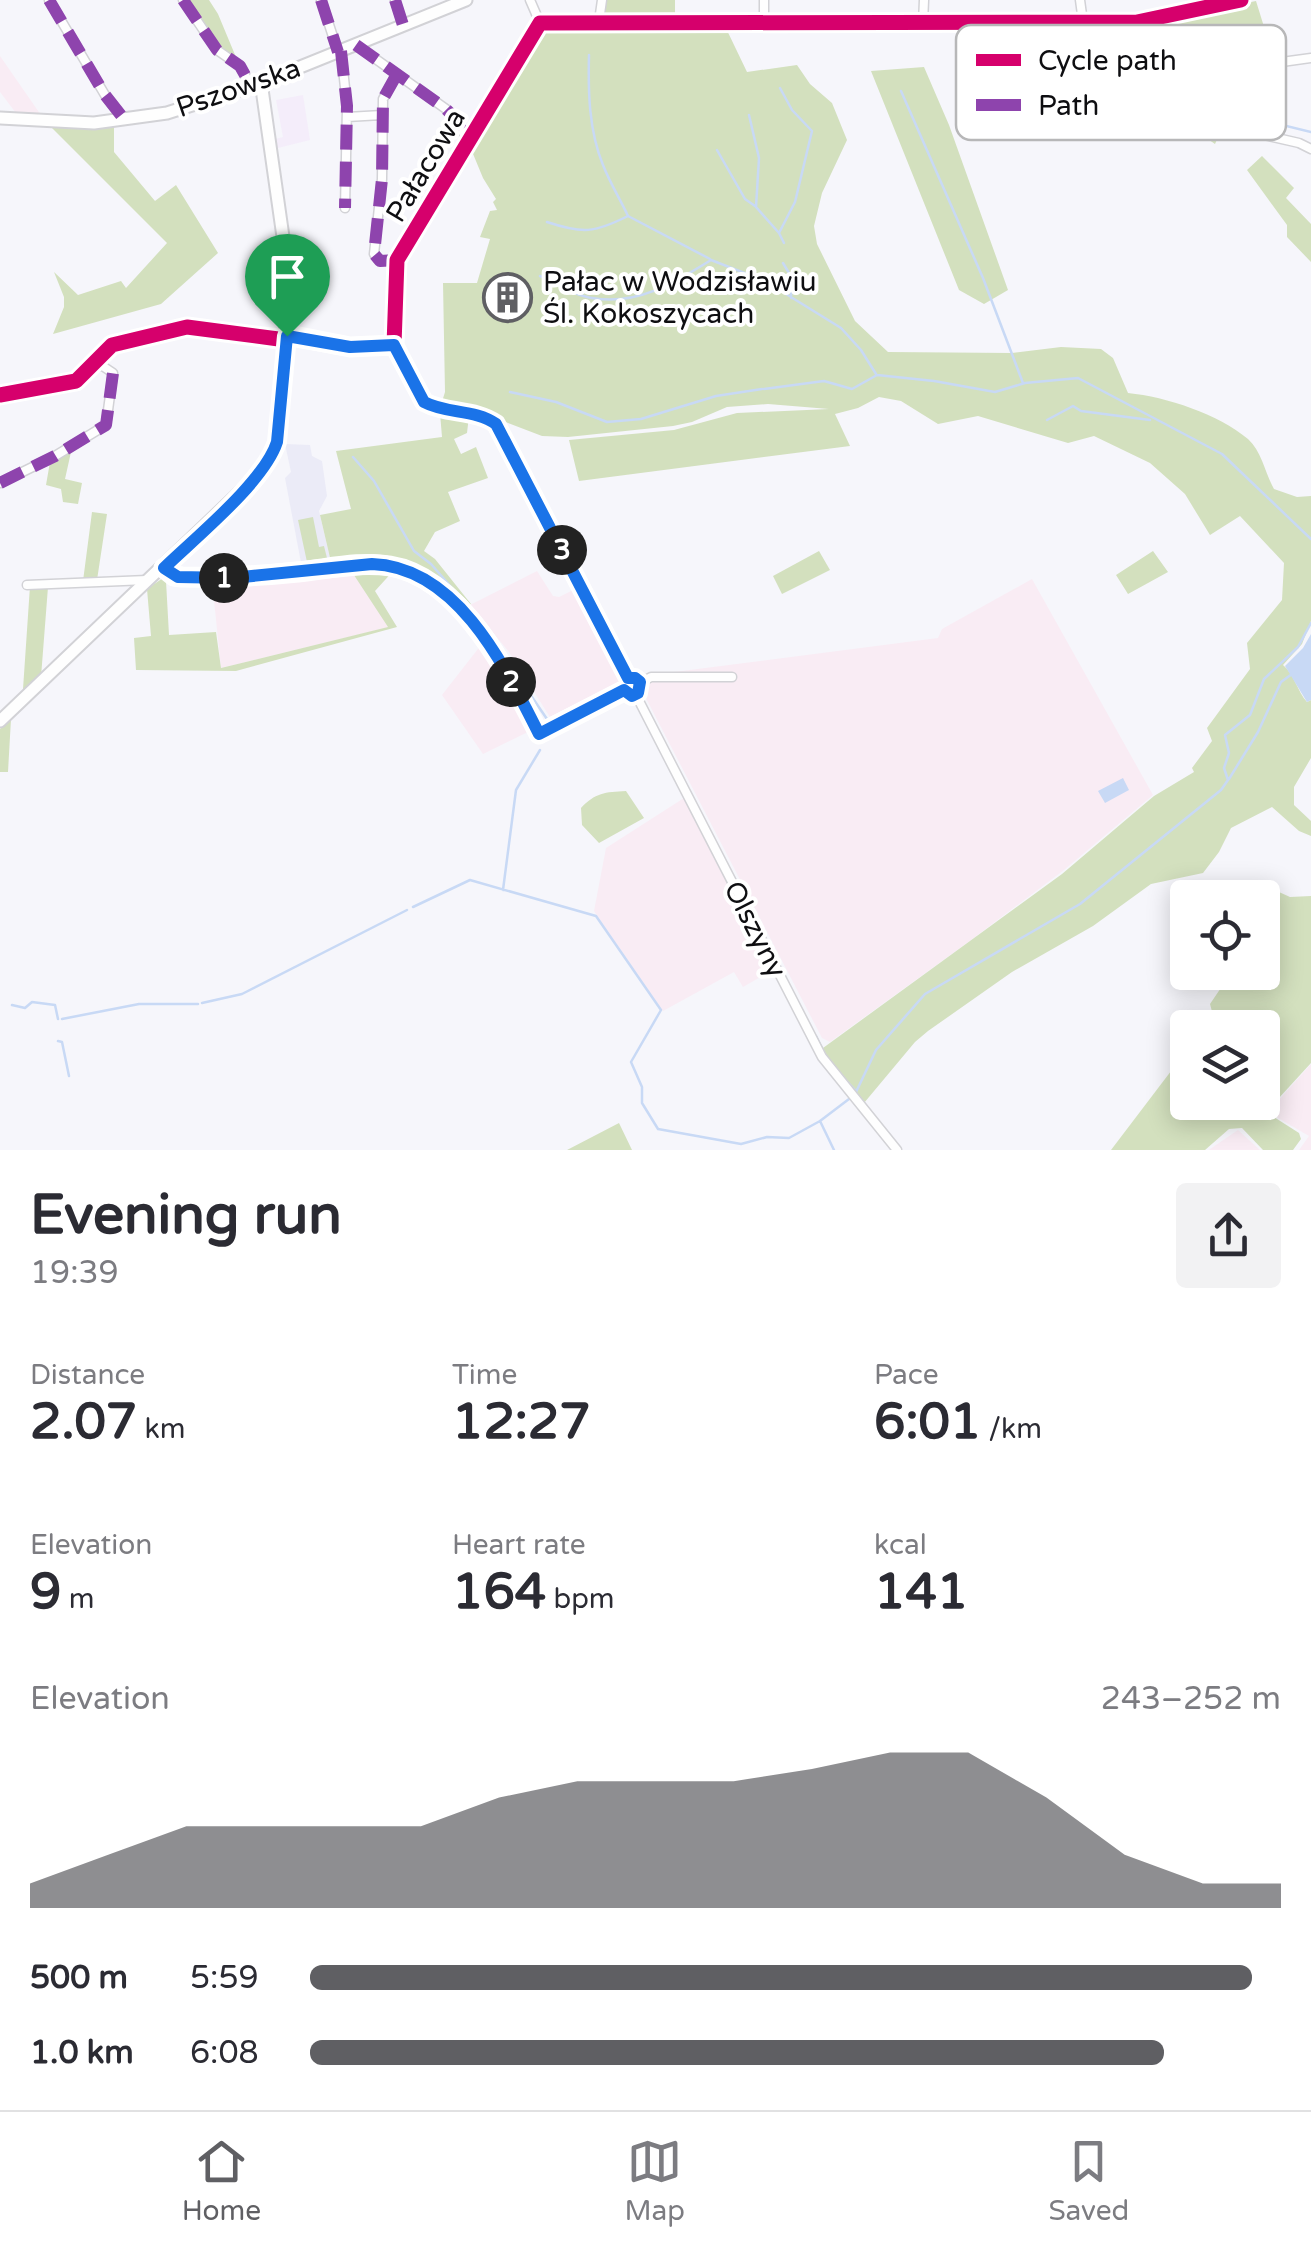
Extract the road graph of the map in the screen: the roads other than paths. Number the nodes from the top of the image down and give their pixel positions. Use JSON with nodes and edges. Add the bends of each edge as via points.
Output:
{"nodes":[{"id":1,"x":49,"y":0,"type":"edge"},
{"id":2,"x":183,"y":0,"type":"edge"},
{"id":3,"x":321,"y":0,"type":"edge"},
{"id":4,"x":395,"y":0,"type":"edge"},
{"id":5,"x":466,"y":0,"type":"edge"},
{"id":6,"x":530,"y":0,"type":"edge"},
{"id":7,"x":602,"y":0,"type":"edge"},
{"id":8,"x":764,"y":0,"type":"edge"},
{"id":9,"x":924,"y":0,"type":"edge"},
{"id":10,"x":1080,"y":0,"type":"edge"},
{"id":11,"x":1241,"y":0,"type":"edge"},
{"id":12,"x":599,"y":21,"type":"junction"},
{"id":13,"x":764,"y":22,"type":"junction"},
{"id":14,"x":1084,"y":22,"type":"junction"},
{"id":15,"x":1136,"y":22,"type":"junction"},
{"id":16,"x":540,"y":23,"type":"junction"},
{"id":17,"x":924,"y":23,"type":"junction"},
{"id":18,"x":403,"y":25,"type":"junction"},
{"id":19,"x":1137,"y":25,"type":"edge"},
{"id":20,"x":356,"y":44,"type":"junction"},
{"id":21,"x":339,"y":51,"type":"junction"},
{"id":22,"x":1311,"y":58,"type":"edge"},
{"id":23,"x":1286,"y":61,"type":"edge"},
{"id":24,"x":398,"y":74,"type":"junction"},
{"id":25,"x":255,"y":84,"type":"junction"},
{"id":26,"x":382,"y":115,"type":"junction"},
{"id":27,"x":347,"y":117,"type":"junction"},
{"id":28,"x":0,"y":118,"type":"edge"},
{"id":29,"x":124,"y":118,"type":"junction"},
{"id":30,"x":1286,"y":139,"type":"edge"},
{"id":31,"x":468,"y":142,"type":"junction"},
{"id":32,"x":1311,"y":149,"type":"edge"},
{"id":33,"x":345,"y":208,"type":"dead end"},
{"id":34,"x":398,"y":260,"type":"junction"},
{"id":35,"x":286,"y":338,"type":"junction"},
{"id":36,"x":394,"y":345,"type":"junction"},
{"id":37,"x":95,"y":361,"type":"junction"},
{"id":38,"x":0,"y":395,"type":"edge"},
{"id":39,"x":0,"y":483,"type":"edge"},
{"id":40,"x":164,"y":568,"type":"junction"},
{"id":41,"x":150,"y":580,"type":"junction"},
{"id":42,"x":27,"y":584,"type":"dead end"},
{"id":43,"x":732,"y":677,"type":"dead end"},
{"id":44,"x":628,"y":678,"type":"junction"},
{"id":45,"x":640,"y":682,"type":"junction"},
{"id":46,"x":624,"y":690,"type":"junction"},
{"id":47,"x":636,"y":694,"type":"junction"},
{"id":48,"x":0,"y":721,"type":"edge"},
{"id":49,"x":898,"y":1150,"type":"edge"}],
"edges":[{"from":1,"to":29,"type":"street"},
{"from":2,"to":25,"type":"street","via":[[217,50]]},
{"from":3,"to":21,"type":"street"},
{"from":4,"to":18,"type":"street"},
{"from":5,"to":18,"type":"main road","name":"Pszowska"},
{"from":6,"to":16,"type":"street"},
{"from":7,"to":12,"type":"street"},
{"from":8,"to":13,"type":"street"},
{"from":9,"to":17,"type":"street"},
{"from":10,"to":14,"type":"street"},
{"from":11,"to":15,"type":"street"},
{"from":12,"to":13,"type":"street"},
{"from":12,"to":16,"type":"street"},
{"from":13,"to":17,"type":"street"},
{"from":14,"to":15,"type":"street"},
{"from":14,"to":17,"type":"street"},
{"from":15,"to":19,"type":"street"},
{"from":16,"to":31,"type":"street","name":"Pałacowa"},
{"from":18,"to":20,"type":"main road","name":"Pszowska"},
{"from":20,"to":21,"type":"main road","name":"Pszowska"},
{"from":20,"to":24,"type":"street","name":"Pałacowa"},
{"from":21,"to":25,"type":"main road","name":"Pszowska"},
{"from":21,"to":27,"type":"street"},
{"from":22,"to":23,"type":"street"},
{"from":24,"to":26,"type":"street"},
{"from":24,"to":31,"type":"street","name":"Pałacowa","via":[[456,118]]},
{"from":25,"to":29,"type":"main road","name":"Pszowska","via":[[167,113]]},
{"from":25,"to":35,"type":"main road","via":[[287,248]]},
{"from":26,"to":27,"type":"street"},
{"from":26,"to":34,"type":"street","via":[[374,254],[380,261]]},
{"from":27,"to":33,"type":"street"},
{"from":28,"to":29,"type":"main road","name":"Pszowska"},
{"from":30,"to":32,"type":"street"},
{"from":31,"to":34,"type":"street","name":"Pałacowa"},
{"from":34,"to":36,"type":"street","name":"Pałacowa"},
{"from":35,"to":36,"type":"street"},
{"from":35,"to":37,"type":"street","via":[[187,327],[123,341]]},
{"from":35,"to":40,"type":"main road","via":[[272,457]]},
{"from":36,"to":44,"type":"street","via":[[424,402],[496,424]]},
{"from":37,"to":38,"type":"street","via":[[76,382]]},
{"from":37,"to":39,"type":"street","via":[[113,373],[106,425]]},
{"from":40,"to":41,"type":"main road"},
{"from":40,"to":46,"type":"street","via":[[182,578],[372,564],[417,574],[445,593],[477,630],[539,734]]},
{"from":41,"to":42,"type":"street"},
{"from":41,"to":48,"type":"main road"},
{"from":43,"to":45,"type":"street"},
{"from":44,"to":45,"type":"street"},
{"from":44,"to":46,"type":"street"},
{"from":45,"to":47,"type":"street"},
{"from":46,"to":47,"type":"street"},
{"from":47,"to":49,"type":"street","name":"Olszyny","via":[[822,1057]]}]}
